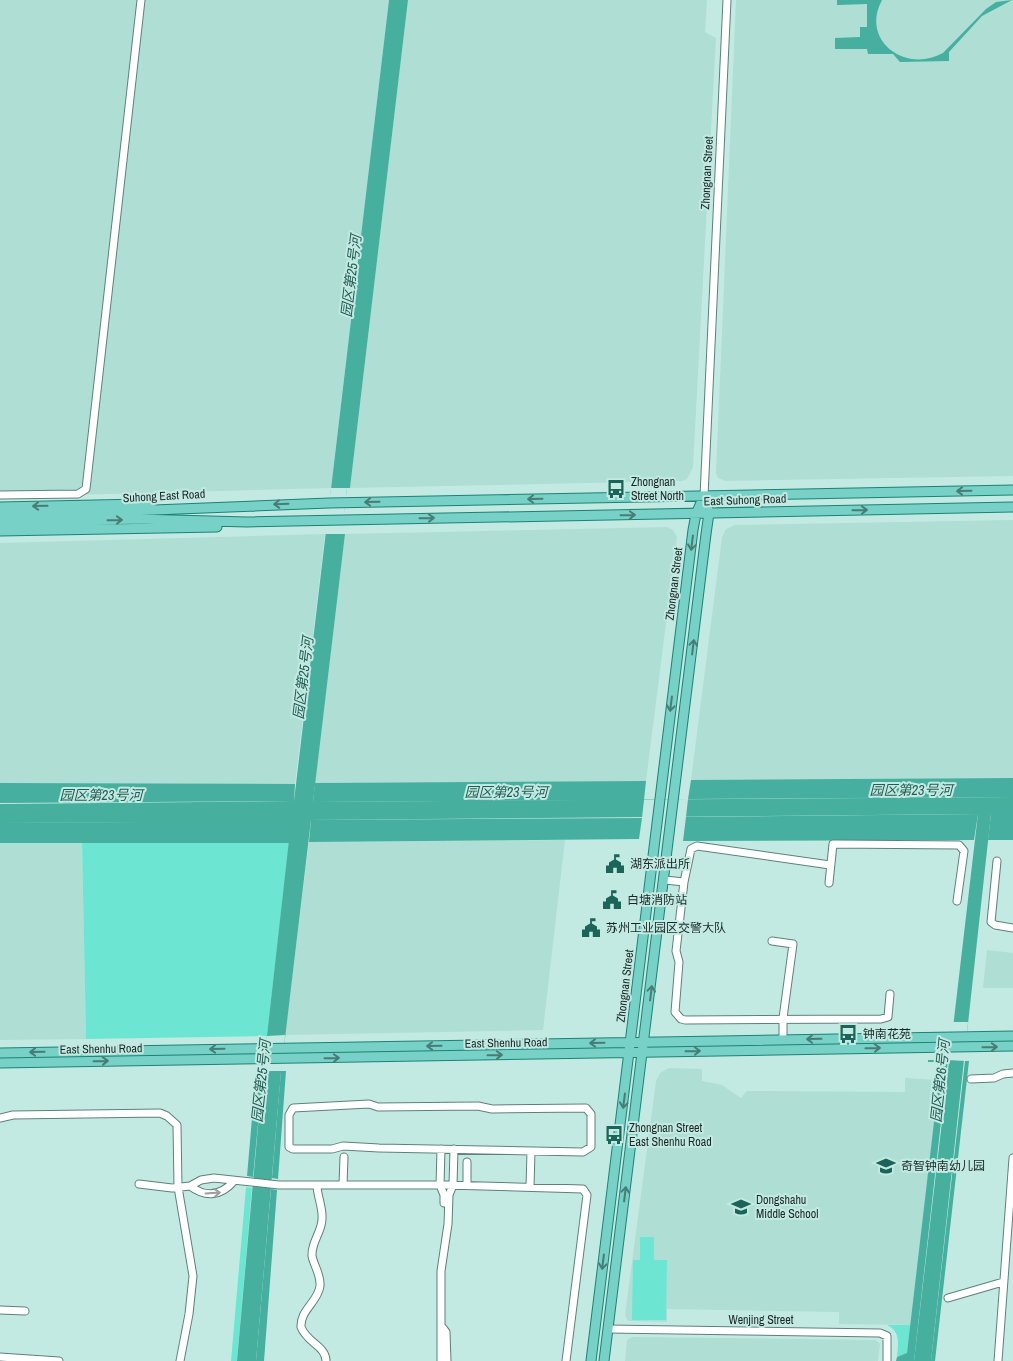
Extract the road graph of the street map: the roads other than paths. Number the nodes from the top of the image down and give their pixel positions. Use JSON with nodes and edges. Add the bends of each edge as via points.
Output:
{"nodes":[{"id":1,"x":141,"y":0,"type":"edge"},
{"id":2,"x":727,"y":0,"type":"edge"},
{"id":3,"x":1013,"y":490,"type":"edge"},
{"id":4,"x":0,"y":495,"type":"edge"},
{"id":5,"x":704,"y":496,"type":"junction"},
{"id":6,"x":329,"y":503,"type":"joint"},
{"id":7,"x":0,"y":507,"type":"edge"},
{"id":8,"x":1013,"y":507,"type":"edge"},
{"id":9,"x":159,"y":508,"type":"junction"},
{"id":10,"x":709,"y":513,"type":"junction"},
{"id":11,"x":696,"y":514,"type":"junction"},
{"id":12,"x":0,"y":516,"type":"edge"},
{"id":13,"x":327,"y":520,"type":"joint"},
{"id":14,"x":247,"y":522,"type":"junction"},
{"id":15,"x":0,"y":523,"type":"edge"},
{"id":16,"x":0,"y":531,"type":"edge"},
{"id":17,"x":997,"y":861,"type":"dead end"},
{"id":18,"x":830,"y":865,"type":"junction"},
{"id":19,"x":664,"y":880,"type":"junction"},
{"id":20,"x":684,"y":882,"type":"junction"},
{"id":21,"x":828,"y":883,"type":"dead end"},
{"id":22,"x":957,"y":901,"type":"dead end"},
{"id":23,"x":1013,"y":928,"type":"edge"},
{"id":24,"x":772,"y":941,"type":"dead end"},
{"id":25,"x":890,"y":994,"type":"dead end"},
{"id":26,"x":783,"y":1018,"type":"junction"},
{"id":27,"x":1013,"y":1036,"type":"edge"},
{"id":28,"x":783,"y":1039,"type":"junction"},
{"id":29,"x":645,"y":1041,"type":"junction"},
{"id":30,"x":631,"y":1042,"type":"junction"},
{"id":31,"x":1013,"y":1046,"type":"edge"},
{"id":32,"x":0,"y":1052,"type":"edge"},
{"id":33,"x":644,"y":1052,"type":"junction"},
{"id":34,"x":629,"y":1053,"type":"junction"},
{"id":35,"x":0,"y":1063,"type":"edge"},
{"id":36,"x":1013,"y":1072,"type":"edge"},
{"id":37,"x":971,"y":1078,"type":"dead end"},
{"id":38,"x":0,"y":1118,"type":"edge"},
{"id":39,"x":441,"y":1149,"type":"junction"},
{"id":40,"x":454,"y":1150,"type":"junction"},
{"id":41,"x":531,"y":1151,"type":"junction"},
{"id":42,"x":344,"y":1157,"type":"dead end"},
{"id":43,"x":1013,"y":1158,"type":"edge"},
{"id":44,"x":467,"y":1162,"type":"dead end"},
{"id":45,"x":234,"y":1181,"type":"junction"},
{"id":46,"x":139,"y":1184,"type":"dead end"},
{"id":47,"x":317,"y":1185,"type":"junction"},
{"id":48,"x":343,"y":1185,"type":"junction"},
{"id":49,"x":440,"y":1185,"type":"junction"},
{"id":50,"x":453,"y":1185,"type":"junction"},
{"id":51,"x":467,"y":1185,"type":"junction"},
{"id":52,"x":190,"y":1186,"type":"junction"},
{"id":53,"x":178,"y":1187,"type":"junction"},
{"id":54,"x":530,"y":1187,"type":"junction"},
{"id":55,"x":446,"y":1234,"type":"junction"},
{"id":56,"x":1003,"y":1282,"type":"junction"},
{"id":57,"x":948,"y":1298,"type":"dead end"},
{"id":58,"x":0,"y":1310,"type":"edge"},
{"id":59,"x":25,"y":1311,"type":"dead end"},
{"id":60,"x":443,"y":1328,"type":"junction"},
{"id":61,"x":608,"y":1329,"type":"junction"},
{"id":62,"x":0,"y":1357,"type":"edge"},
{"id":63,"x":59,"y":1361,"type":"edge"},
{"id":64,"x":180,"y":1361,"type":"edge"},
{"id":65,"x":326,"y":1361,"type":"edge"},
{"id":66,"x":441,"y":1361,"type":"edge"},
{"id":67,"x":446,"y":1361,"type":"edge"},
{"id":68,"x":566,"y":1361,"type":"edge"},
{"id":69,"x":590,"y":1361,"type":"edge"},
{"id":70,"x":604,"y":1361,"type":"edge"},
{"id":71,"x":887,"y":1361,"type":"edge"},
{"id":72,"x":998,"y":1361,"type":"edge"}],
"edges":[{"from":1,"to":4,"type":"street","via":[[86,489],[78,494]]},
{"from":2,"to":5,"type":"street","name":"Zhongnan Street"},
{"from":3,"to":5,"type":"main road","name":"East Suhong Road","one_way":true},
{"from":5,"to":6,"type":"main road","name":"East Suhong Road","one_way":true},
{"from":5,"to":10,"type":"main road","name":"Zhongnan Street"},
{"from":5,"to":11,"type":"main road","name":"Zhongnan Street"},
{"from":6,"to":9,"type":"main road","name":"Suhong East Road","one_way":true},
{"from":9,"to":7,"type":"main road","one_way":true,"via":[[141,504]]},
{"from":10,"to":8,"type":"main road","name":"East Suhong Road","one_way":true},
{"from":9,"to":12,"type":"main road","name":"Suhong East Road"},
{"from":10,"to":11,"type":"main road","name":"East Suhong Road"},
{"from":19,"to":10,"type":"main road","name":"Zhongnan Street","one_way":true},
{"from":13,"to":11,"type":"main road","name":"East Suhong Road","one_way":true},
{"from":11,"to":30,"type":"main road","name":"Zhongnan Street","one_way":true},
{"from":13,"to":14,"type":"main road","name":"Suhong East Road"},
{"from":15,"to":14,"type":"main road","name":"Suhong East Road","one_way":true},
{"from":14,"to":16,"type":"main road","via":[[218,527]]},
{"from":17,"to":23,"type":"street","via":[[991,922]]},
{"from":18,"to":20,"type":"street","via":[[697,846],[689,852]]},
{"from":18,"to":21,"type":"street"},
{"from":18,"to":22,"type":"street","via":[[833,844],[959,845],[964,851]]},
{"from":19,"to":20,"type":"street"},
{"from":29,"to":19,"type":"main road","name":"Zhongnan Street","one_way":true},
{"from":20,"to":26,"type":"street","via":[[676,951],[679,962],[677,1016],[685,1020]]},
{"from":24,"to":26,"type":"street","via":[[794,944]]},
{"from":25,"to":26,"type":"street","via":[[885,1019]]},
{"from":26,"to":28,"type":"street"},
{"from":27,"to":28,"type":"main road","name":"East Shenhu Road","one_way":true},
{"from":28,"to":29,"type":"main road","name":"East Shenhu Road"},
{"from":29,"to":30,"type":"main road","name":"East Shenhu Road"},
{"from":29,"to":33,"type":"main road","name":"Zhongnan Street"},
{"from":30,"to":32,"type":"main road","name":"East Shenhu Road","one_way":true},
{"from":30,"to":34,"type":"main road","name":"Zhongnan Street"},
{"from":33,"to":31,"type":"main road","name":"East Shenhu Road","one_way":true},
{"from":33,"to":34,"type":"main road","name":"East Shenhu Road"},
{"from":61,"to":33,"type":"main road","name":"Zhongnan Street","one_way":true},
{"from":35,"to":34,"type":"main road","name":"East Shenhu Road","one_way":true},
{"from":34,"to":69,"type":"main road","name":"Zhongnan Street","one_way":true},
{"from":36,"to":37,"type":"street","via":[[994,1078]]},
{"from":38,"to":53,"type":"street","via":[[13,1115],[160,1113],[177,1124]]},
{"from":39,"to":40,"type":"street"},
{"from":39,"to":41,"type":"street","via":[[344,1146],[293,1149],[288,1144],[289,1115],[296,1106],[368,1104],[378,1107],[583,1108],[590,1112],[592,1142],[586,1151]]},
{"from":39,"to":49,"type":"street"},
{"from":40,"to":41,"type":"street"},
{"from":40,"to":50,"type":"street"},
{"from":41,"to":54,"type":"street"},
{"from":42,"to":48,"type":"street"},
{"from":43,"to":56,"type":"street"},
{"from":44,"to":51,"type":"street"},
{"from":45,"to":47,"type":"street"},
{"from":45,"to":52,"type":"street","via":[[206,1179]]},
{"from":52,"to":45,"type":"street","one_way":true,"via":[[212,1194],[228,1189]]},
{"from":46,"to":53,"type":"street"},
{"from":47,"to":48,"type":"street"},
{"from":47,"to":65,"type":"street","via":[[322,1227],[314,1242],[312,1256],[320,1285],[300,1322],[304,1334],[322,1350]]},
{"from":48,"to":49,"type":"street"},
{"from":49,"to":50,"type":"street"},
{"from":49,"to":55,"type":"street","via":[[444,1195]]},
{"from":50,"to":51,"type":"street"},
{"from":50,"to":55,"type":"street","via":[[449,1195]]},
{"from":51,"to":54,"type":"street"},
{"from":52,"to":53,"type":"street"},
{"from":53,"to":64,"type":"street","via":[[193,1276]]},
{"from":54,"to":68,"type":"street","via":[[579,1188],[587,1195]]},
{"from":55,"to":60,"type":"street","via":[[441,1271]]},
{"from":56,"to":57,"type":"street"},
{"from":56,"to":72,"type":"street"},
{"from":58,"to":59,"type":"street"},
{"from":60,"to":66,"type":"street","via":[[440,1332]]},
{"from":60,"to":67,"type":"street","via":[[446,1332]]},
{"from":61,"to":70,"type":"main road","name":"Zhongnan Street"},
{"from":61,"to":71,"type":"street","name":"Wenjing Street","via":[[880,1333],[889,1339]]},
{"from":62,"to":63,"type":"street"}]}
